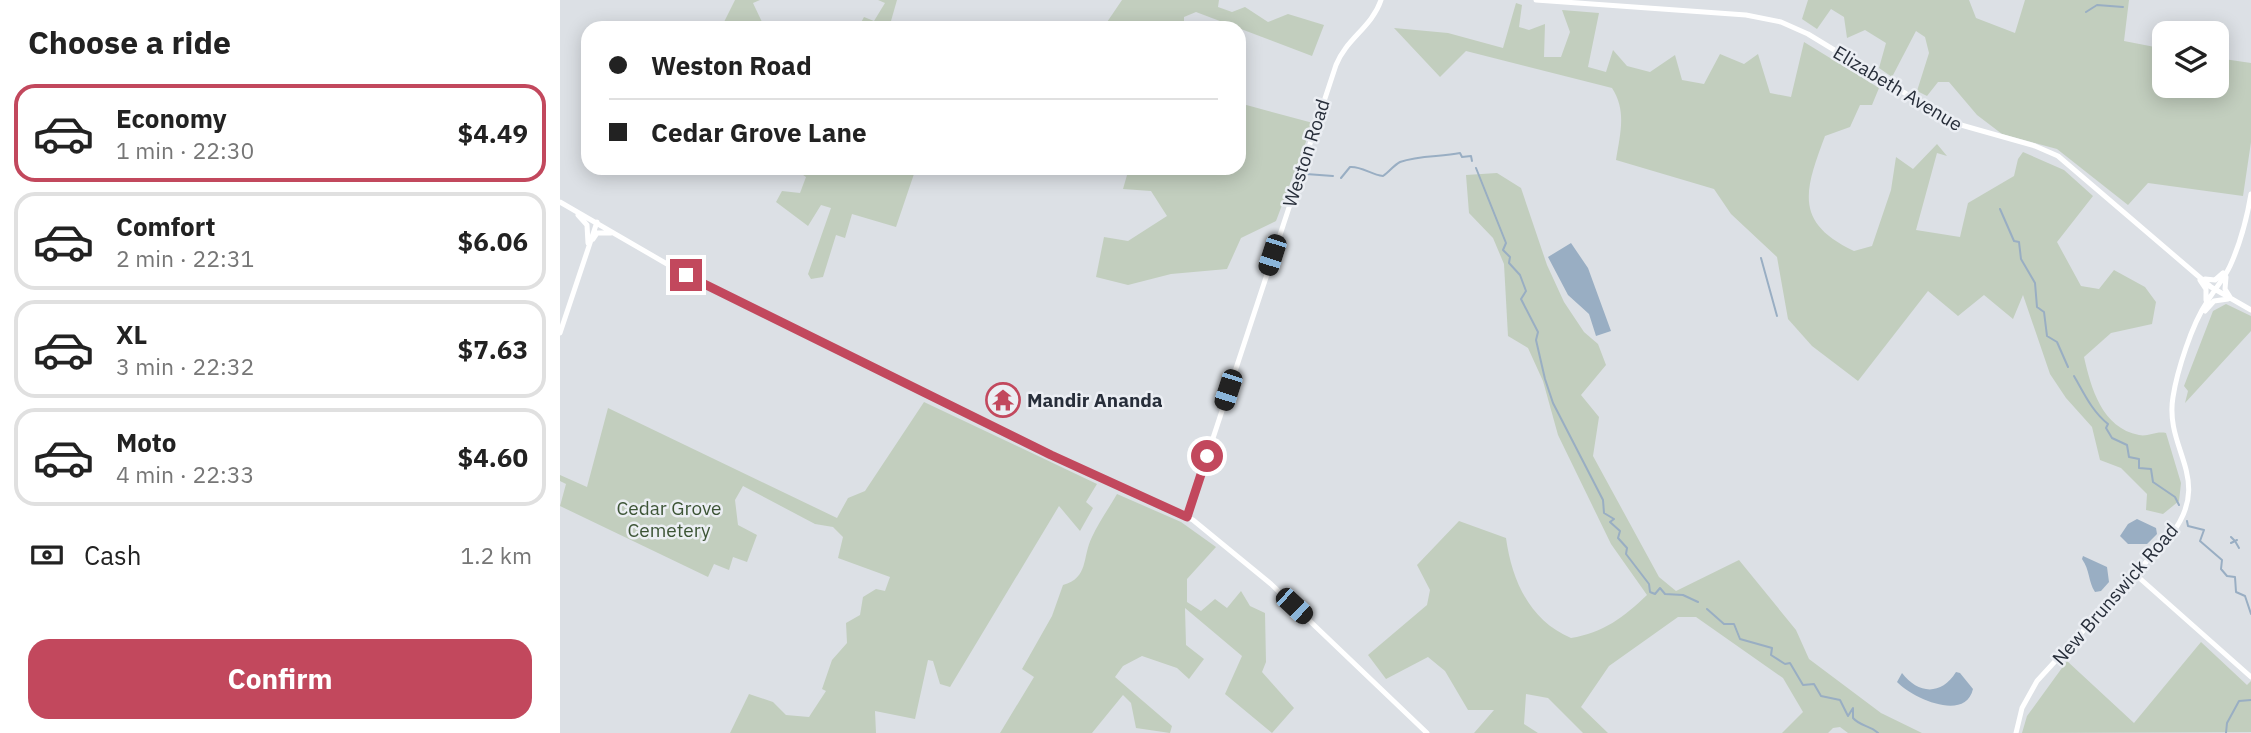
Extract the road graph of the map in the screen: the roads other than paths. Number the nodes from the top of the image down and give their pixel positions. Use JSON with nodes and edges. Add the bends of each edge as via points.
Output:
{"nodes":[{"id":1,"x":1381,"y":0,"type":"edge"},
{"id":2,"x":1536,"y":0,"type":"edge"},
{"id":3,"x":2251,"y":194,"type":"edge"},
{"id":4,"x":560,"y":203,"type":"edge"},
{"id":5,"x":597,"y":222,"type":"junction"},
{"id":6,"x":613,"y":233,"type":"junction"},
{"id":7,"x":588,"y":248,"type":"junction"},
{"id":8,"x":585,"y":257,"type":"junction"},
{"id":9,"x":2231,"y":263,"type":"junction"},
{"id":10,"x":2227,"y":272,"type":"junction"},
{"id":11,"x":2201,"y":278,"type":"junction"},
{"id":12,"x":2216,"y":290,"type":"junction"},
{"id":13,"x":2231,"y":300,"type":"junction"},
{"id":14,"x":2207,"y":301,"type":"junction"},
{"id":15,"x":2251,"y":310,"type":"edge"},
{"id":16,"x":2200,"y":314,"type":"junction"},
{"id":17,"x":560,"y":333,"type":"edge"},
{"id":18,"x":1193,"y":499,"type":"junction"},
{"id":19,"x":1187,"y":517,"type":"junction"},
{"id":20,"x":1201,"y":525,"type":"junction"},
{"id":21,"x":2136,"y":575,"type":"junction"},
{"id":22,"x":2251,"y":677,"type":"edge"},
{"id":23,"x":1426,"y":733,"type":"edge"},
{"id":24,"x":2016,"y":733,"type":"edge"}],
"edges":[{"from":1,"to":18,"type":"street","name":"Weston Road","via":[[1373,18],[1347,44],[1336,65]]},
{"from":2,"to":11,"type":"street","name":"Elizabeth Avenue","via":[[1746,15],[1792,26],[1954,124],[2058,156]]},
{"from":3,"to":9,"type":"street","name":"New Brunswick Road"},
{"from":4,"to":5,"type":"street"},
{"from":4,"to":7,"type":"street","via":[[587,225]]},
{"from":5,"to":6,"type":"street"},
{"from":5,"to":7,"type":"street"},
{"from":6,"to":8,"type":"street","via":[[595,234]]},
{"from":6,"to":19,"type":"street","via":[[686,275]]},
{"from":7,"to":8,"type":"street"},
{"from":8,"to":17,"type":"street"},
{"from":9,"to":10,"type":"street","name":"New Brunswick Road"},
{"from":9,"to":11,"type":"street","via":[[2218,279]]},
{"from":10,"to":12,"type":"street","name":"New Brunswick Road"},
{"from":10,"to":13,"type":"street","via":[[2225,289]]},
{"from":11,"to":12,"type":"street","name":"Elizabeth Avenue"},
{"from":11,"to":14,"type":"street"},
{"from":12,"to":13,"type":"street","name":"Elizabeth Avenue"},
{"from":12,"to":14,"type":"street","name":"New Brunswick Road"},
{"from":13,"to":15,"type":"street","name":"Elizabeth Avenue"},
{"from":13,"to":16,"type":"street","via":[[2214,301]]},
{"from":14,"to":16,"type":"street","name":"New Brunswick Road"},
{"from":16,"to":21,"type":"street","name":"New Brunswick Road","via":[[2172,407],[2188,470],[2187,502],[2175,530]]},
{"from":18,"to":19,"type":"street","name":"Weston Road"},
{"from":18,"to":20,"type":"street"},
{"from":19,"to":20,"type":"street"},
{"from":20,"to":23,"type":"street","via":[[1271,584]]},
{"from":21,"to":22,"type":"street"},
{"from":21,"to":24,"type":"street","name":"New Brunswick Road","via":[[2037,681],[2024,701]]}]}
